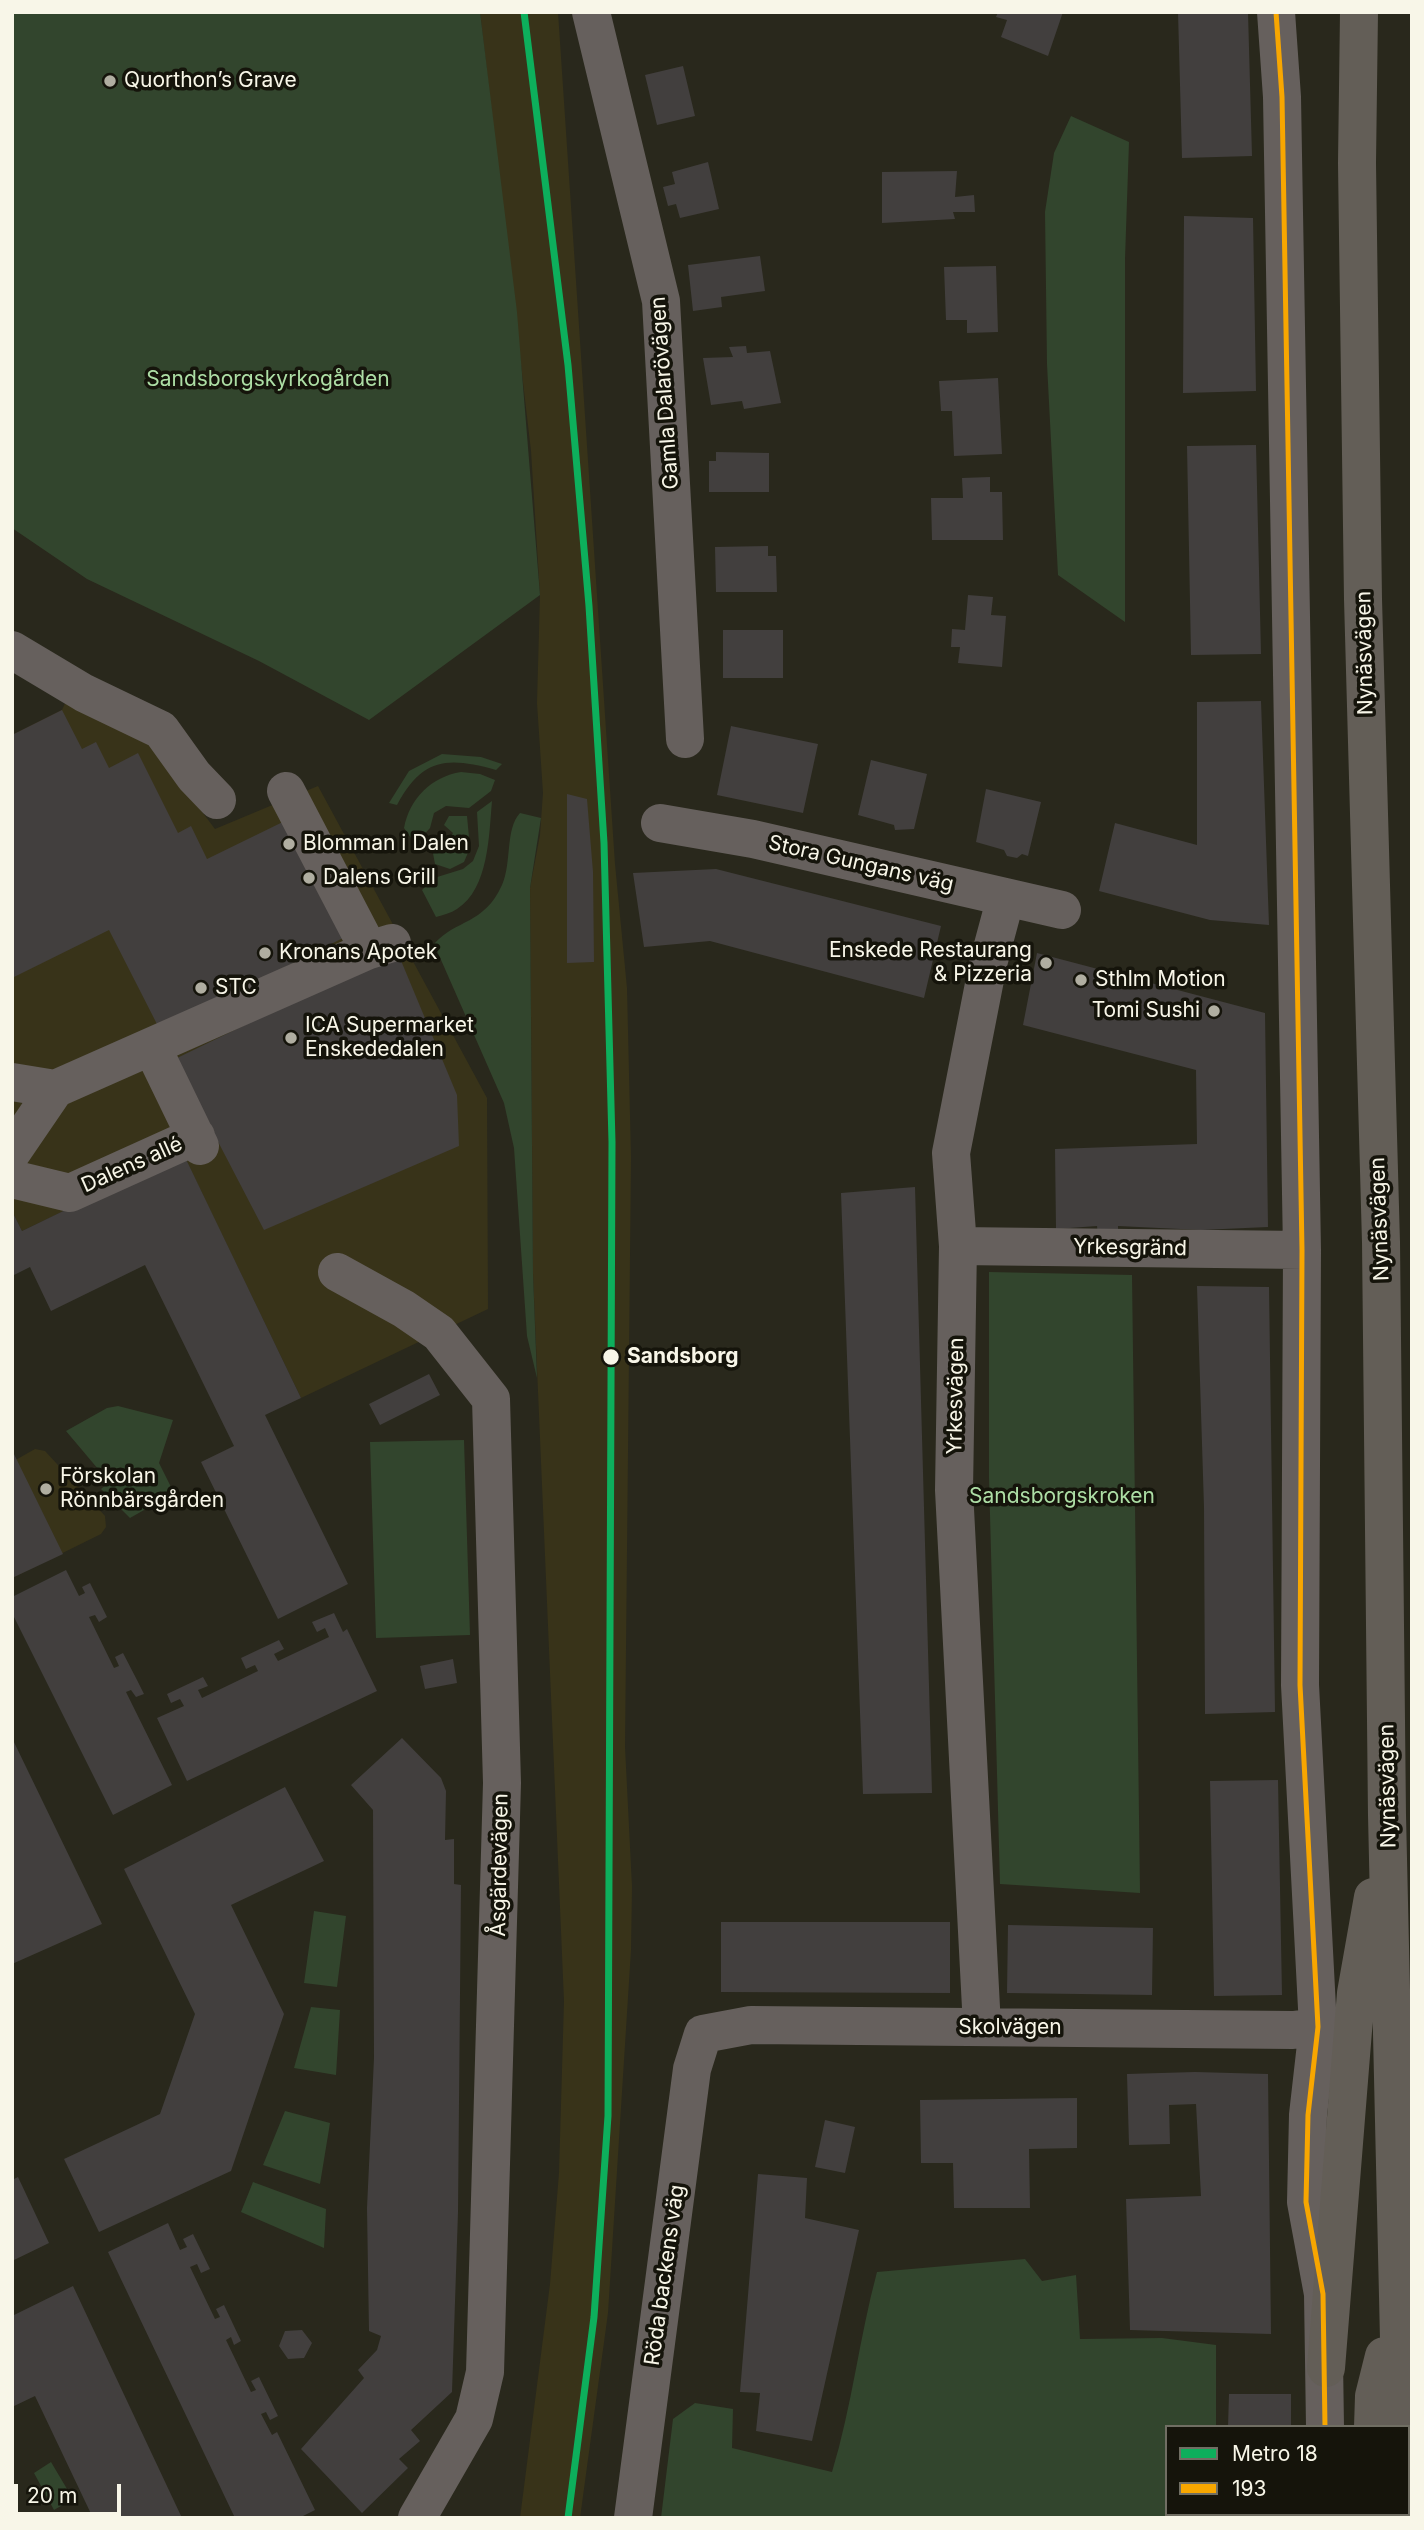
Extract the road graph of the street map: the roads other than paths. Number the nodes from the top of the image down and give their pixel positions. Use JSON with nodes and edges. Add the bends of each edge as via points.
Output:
{"nodes":[{"id":1,"x":591,"y":12,"type":"edge"},
{"id":2,"x":1276,"y":12,"type":"edge"},
{"id":3,"x":1359,"y":12,"type":"edge"},
{"id":4,"x":12,"y":650,"type":"edge"},
{"id":5,"x":685,"y":739,"type":"dead end"},
{"id":6,"x":286,"y":791,"type":"dead end"},
{"id":7,"x":217,"y":800,"type":"dead end"},
{"id":8,"x":660,"y":823,"type":"dead end"},
{"id":9,"x":1006,"y":897,"type":"junction"},
{"id":10,"x":1062,"y":910,"type":"dead end"},
{"id":11,"x":152,"y":1047,"type":"junction"},
{"id":12,"x":12,"y":1082,"type":"edge"},
{"id":13,"x":55,"y":1089,"type":"junction"},
{"id":14,"x":12,"y":1152,"type":"edge"},
{"id":15,"x":12,"y":1179,"type":"edge"},
{"id":16,"x":958,"y":1246,"type":"junction"},
{"id":17,"x":1302,"y":1250,"type":"junction"},
{"id":18,"x":337,"y":1272,"type":"dead end"},
{"id":19,"x":1387,"y":1815,"type":"junction"},
{"id":20,"x":982,"y":2027,"type":"junction"},
{"id":21,"x":1318,"y":2027,"type":"junction"},
{"id":22,"x":703,"y":2034,"type":"joint"},
{"id":23,"x":1399,"y":2300,"type":"junction"},
{"id":24,"x":1326,"y":2368,"type":"junction"},
{"id":25,"x":1325,"y":2425,"type":"edge"},
{"id":26,"x":1373,"y":2425,"type":"edge"},
{"id":27,"x":1401,"y":2425,"type":"edge"},
{"id":28,"x":417,"y":2518,"type":"edge"},
{"id":29,"x":633,"y":2518,"type":"edge"}],
"edges":[{"from":1,"to":5,"type":"street","name":"Gamla Dalarövägen","via":[[661,301]]},
{"from":2,"to":17,"type":"street","via":[[1282,97]]},
{"from":3,"to":19,"type":"highway","name":"Nynäsvägen","via":[[1363,585],[1381,1242]]},
{"from":4,"to":7,"type":"street","via":[[83,693],[161,730]]},
{"from":6,"to":11,"type":"street","via":[[381,946]]},
{"from":8,"to":9,"type":"street","name":"Stora Gungans väg","via":[[753,839]]},
{"from":9,"to":10,"type":"street","name":"Stora Gungans väg"},
{"from":9,"to":16,"type":"street","name":"Yrkesvägen","via":[[988,964],[951,1153]]},
{"from":11,"to":13,"type":"street"},
{"from":11,"to":15,"type":"street","name":"Dalens allé","via":[[198,1141],[70,1193]]},
{"from":12,"to":13,"type":"street"},
{"from":13,"to":14,"type":"street"},
{"from":16,"to":17,"type":"street","name":"Yrkesgränd"},
{"from":16,"to":20,"type":"street","name":"Yrkesvägen","via":[[954,1490]]},
{"from":17,"to":21,"type":"street","via":[[1300,1685]]},
{"from":18,"to":28,"type":"street","name":"Åsgärdevägen","via":[[439,1333],[491,1399],[502,1783],[485,2372],[474,2419]]},
{"from":19,"to":23,"type":"highway","name":"Nynäsvägen"},
{"from":19,"to":24,"type":"highway","via":[[1356,1993]]},
{"from":20,"to":21,"type":"street","name":"Skolvägen"},
{"from":20,"to":22,"type":"street","name":"Skolvägen","via":[[751,2025]]},
{"from":21,"to":24,"type":"street","via":[[1308,2115],[1306,2202],[1323,2294]]},
{"from":22,"to":29,"type":"street","name":"Röda backens väg","via":[[692,2068]]},
{"from":23,"to":26,"type":"highway","via":[[1374,2396]]},
{"from":23,"to":27,"type":"highway","name":"Nynäsvägen"},
{"from":24,"to":25,"type":"street"}]}
